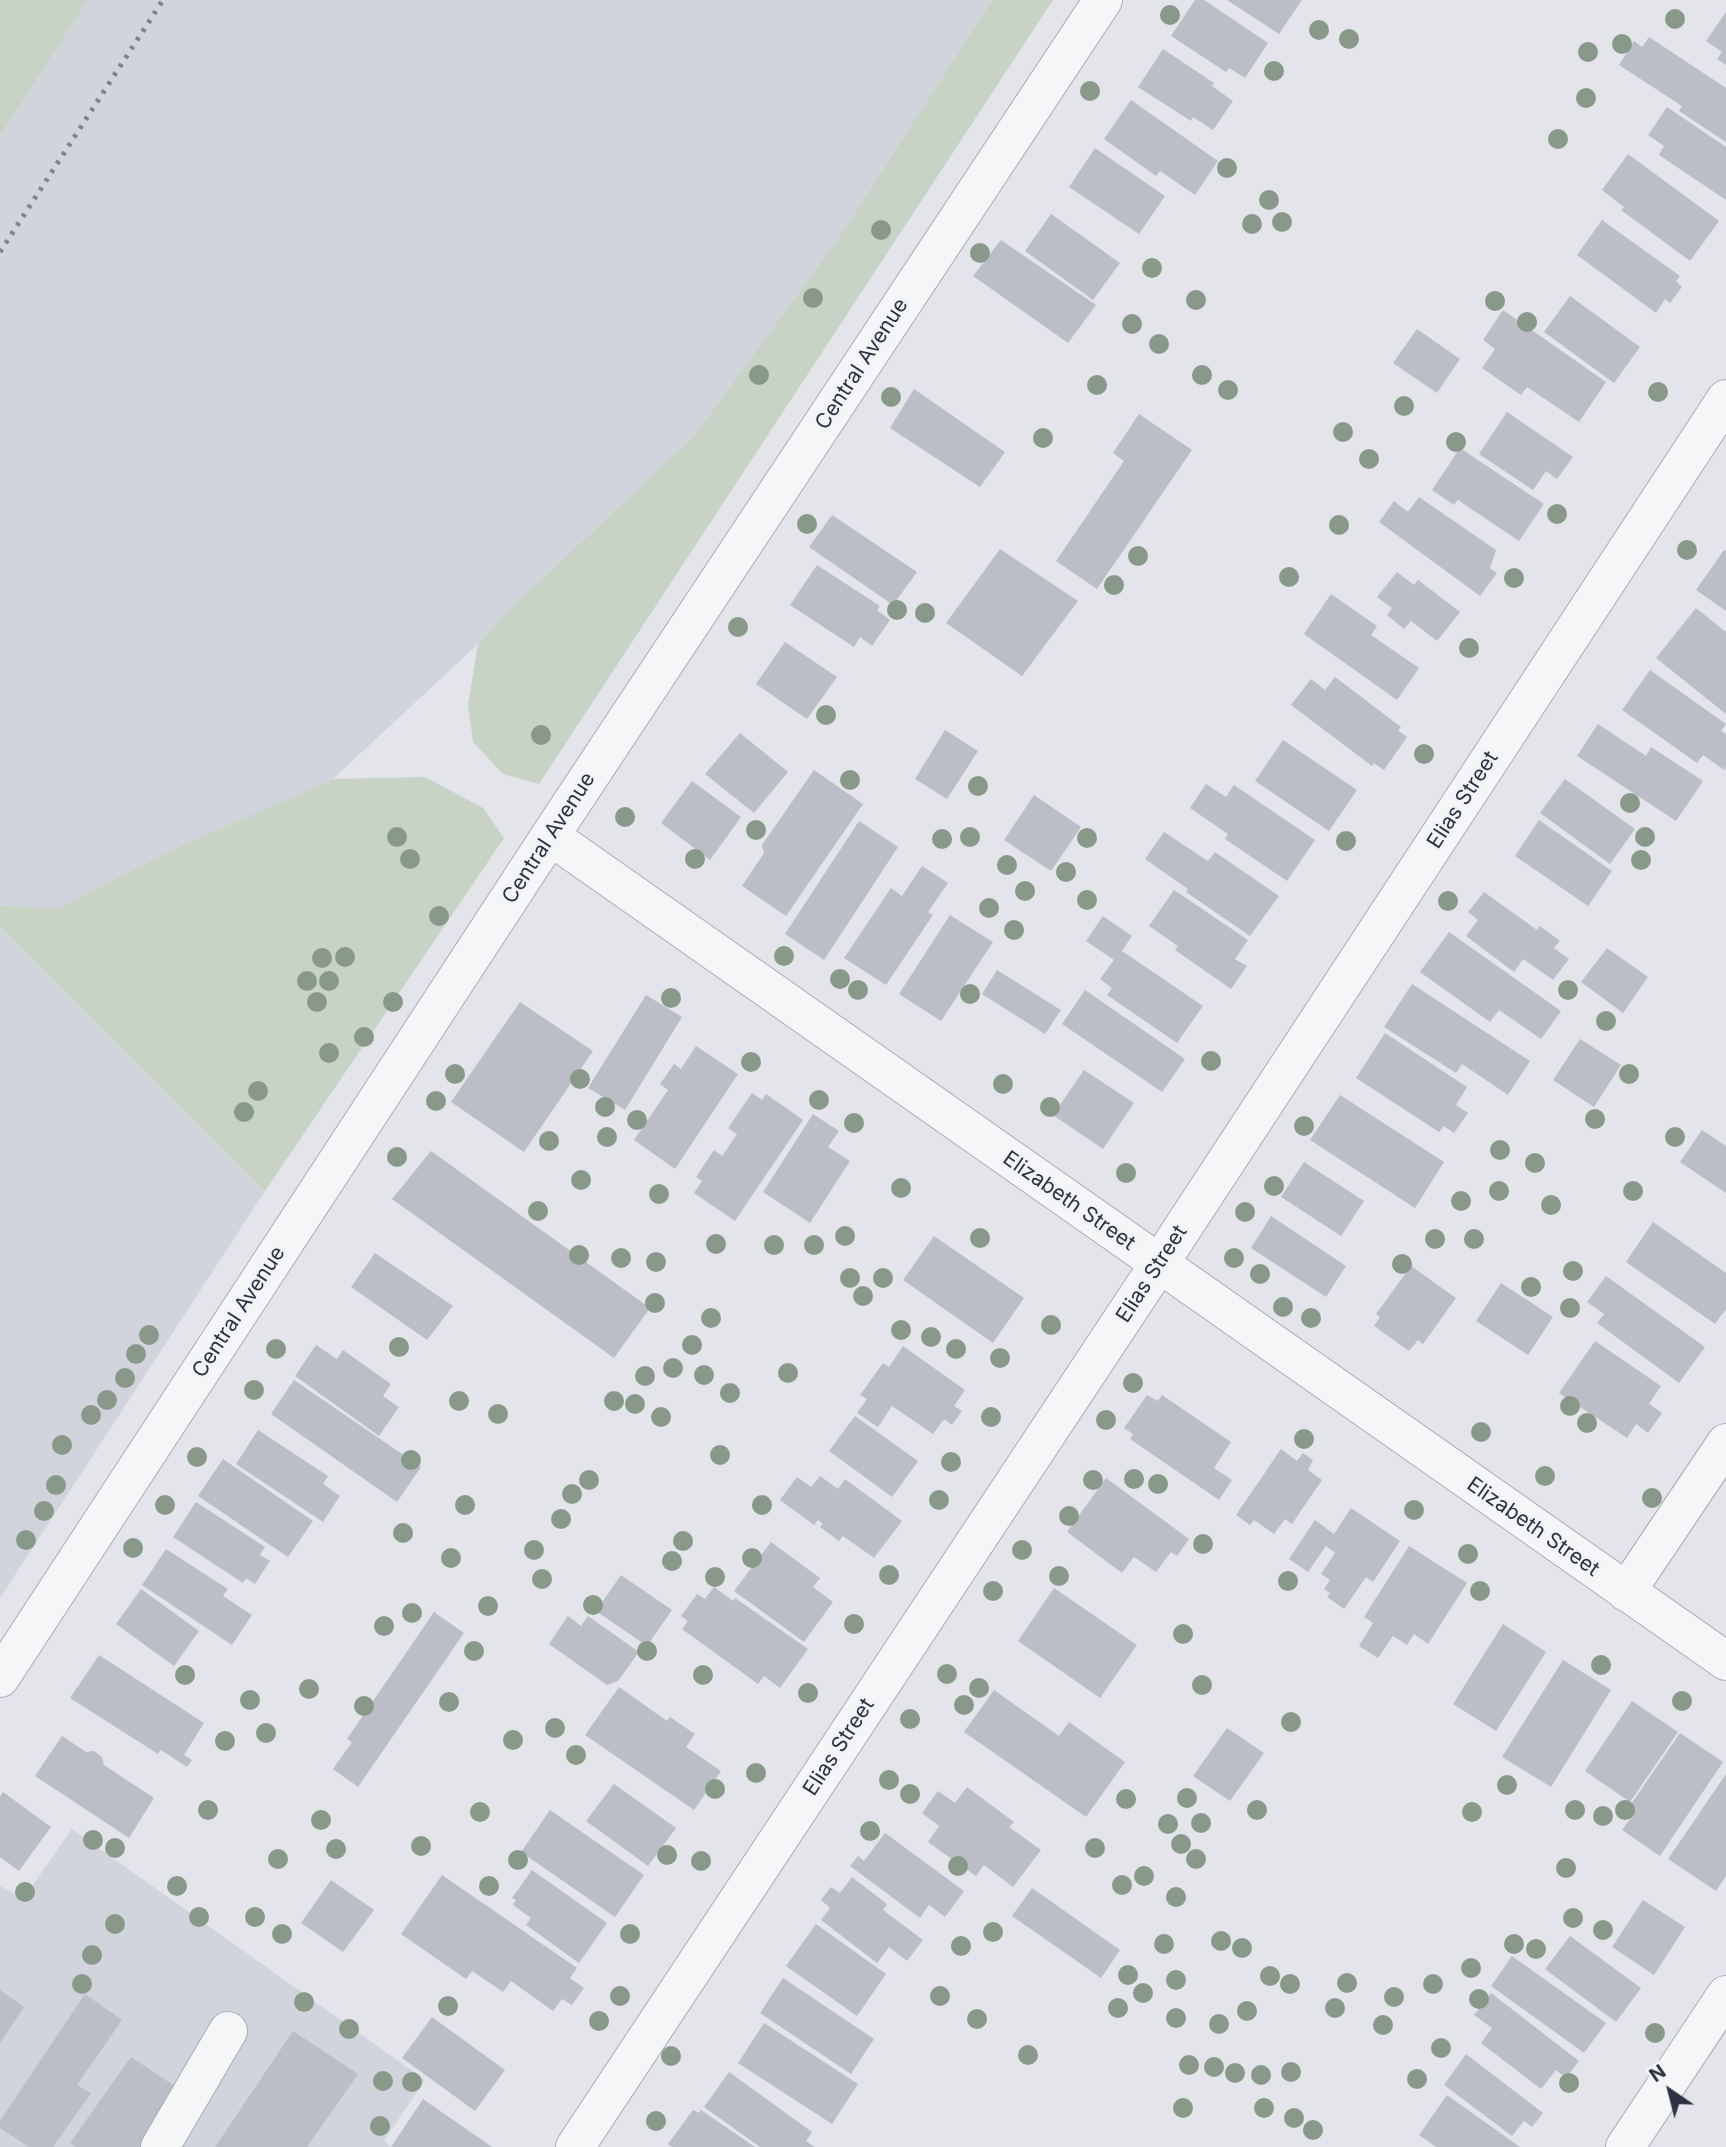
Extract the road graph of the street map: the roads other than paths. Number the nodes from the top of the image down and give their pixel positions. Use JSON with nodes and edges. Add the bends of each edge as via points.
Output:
{"nodes":[{"id":1,"x":1102,"y":0,"type":"edge"},
{"id":2,"x":1726,"y":399,"type":"edge"},
{"id":3,"x":550,"y":836,"type":"junction"},
{"id":4,"x":1159,"y":1264,"type":"junction"},
{"id":5,"x":1726,"y":1443,"type":"edge"},
{"id":6,"x":1626,"y":1592,"type":"junction"},
{"id":7,"x":1726,"y":1661,"type":"edge"},
{"id":8,"x":0,"y":1678,"type":"edge"},
{"id":9,"x":1726,"y":1995,"type":"edge"},
{"id":10,"x":228,"y":2031,"type":"dead end"},
{"id":11,"x":160,"y":2147,"type":"edge"},
{"id":12,"x":575,"y":2147,"type":"edge"},
{"id":13,"x":1625,"y":2147,"type":"edge"}],
"edges":[{"from":1,"to":3,"type":"street","name":"Central Avenue"},
{"from":2,"to":4,"type":"street","name":"Elias Street"},
{"from":3,"to":4,"type":"street","name":"Elizabeth Street"},
{"from":3,"to":8,"type":"street","name":"Central Avenue"},
{"from":4,"to":6,"type":"street","name":"Elizabeth Street"},
{"from":4,"to":12,"type":"street","name":"Elias Street"},
{"from":5,"to":6,"type":"street"},
{"from":6,"to":7,"type":"street","name":"Elizabeth Street"},
{"from":9,"to":13,"type":"street"},
{"from":10,"to":11,"type":"street"}]}
